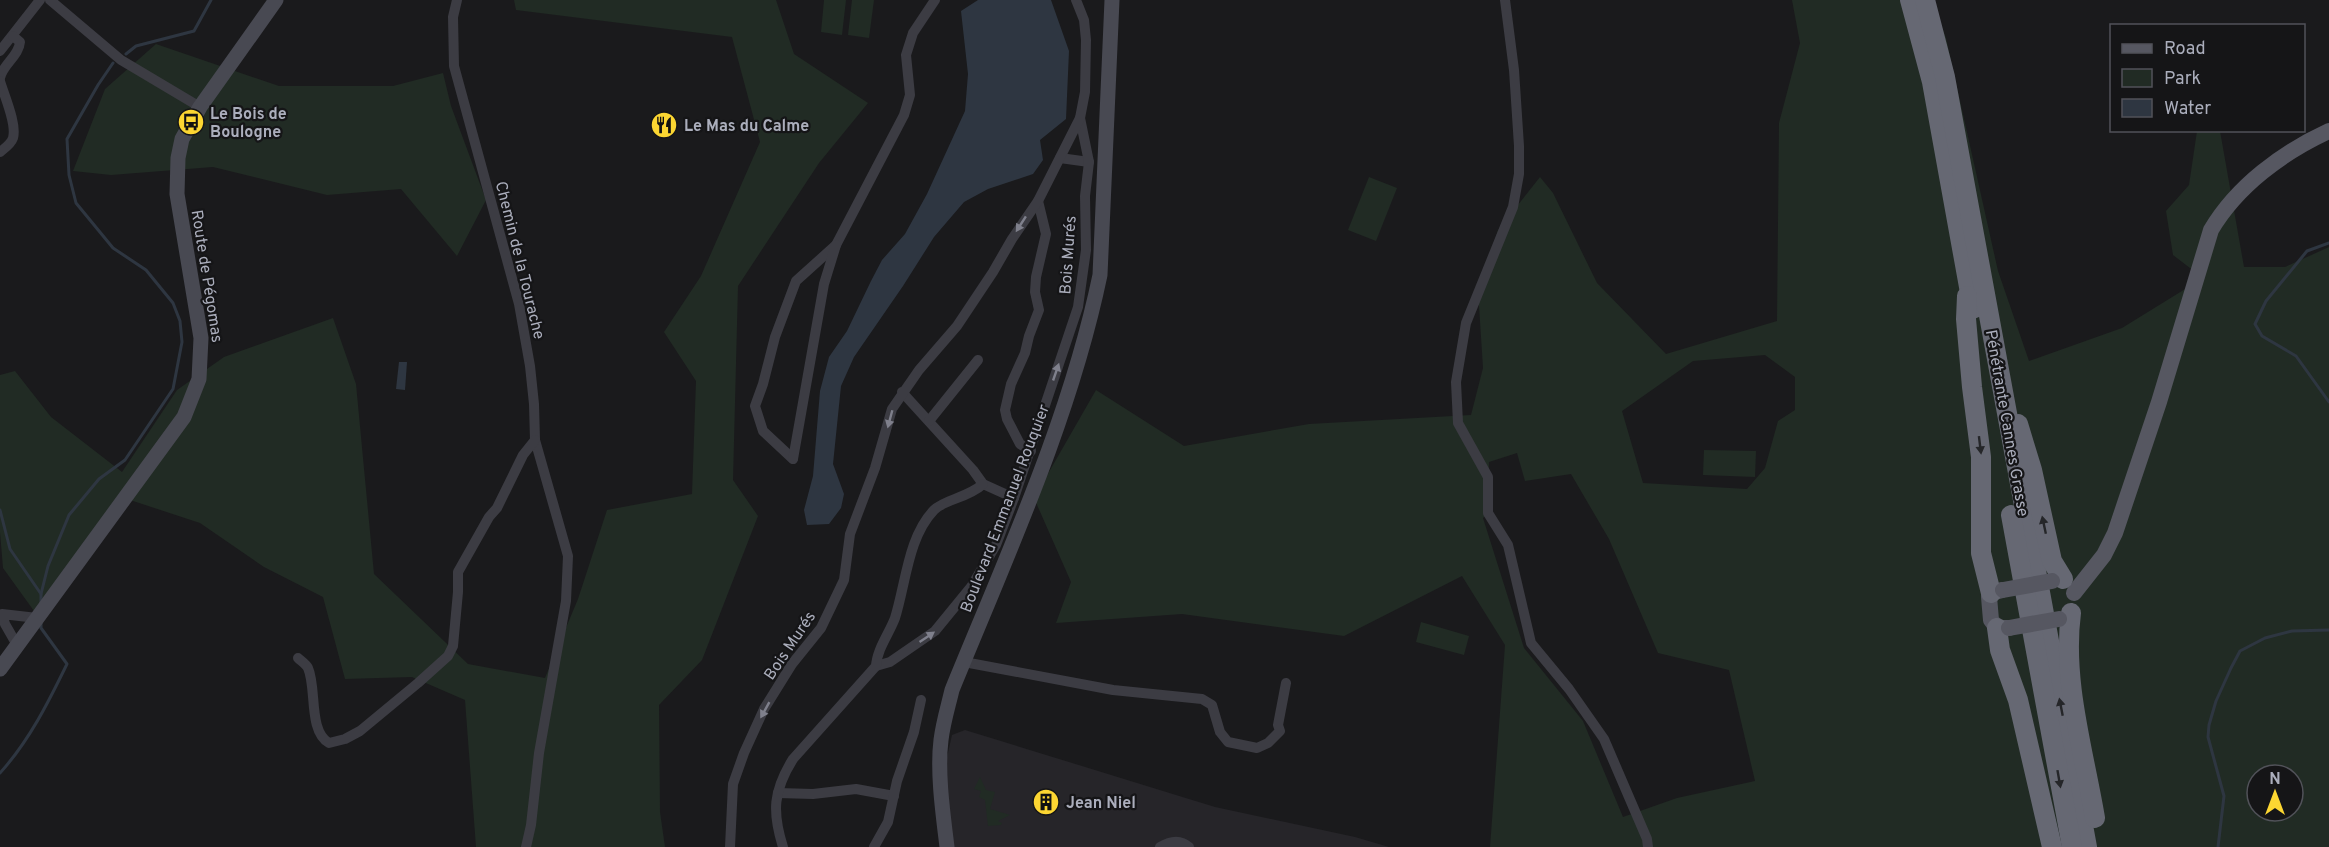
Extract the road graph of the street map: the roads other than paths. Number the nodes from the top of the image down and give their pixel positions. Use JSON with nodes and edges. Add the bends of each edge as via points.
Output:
{"nodes":[{"id":1,"x":39,"y":0,"type":"edge"},
{"id":2,"x":50,"y":0,"type":"edge"},
{"id":3,"x":276,"y":0,"type":"edge"},
{"id":4,"x":457,"y":0,"type":"edge"},
{"id":5,"x":935,"y":0,"type":"edge"},
{"id":6,"x":1076,"y":0,"type":"edge"},
{"id":7,"x":1112,"y":0,"type":"edge"},
{"id":8,"x":1505,"y":0,"type":"edge"},
{"id":9,"x":1910,"y":0,"type":"edge"},
{"id":10,"x":1925,"y":0,"type":"edge"},
{"id":11,"x":13,"y":36,"type":"junction"},
{"id":12,"x":0,"y":51,"type":"edge"},
{"id":13,"x":0,"y":79,"type":"edge"},
{"id":14,"x":200,"y":107,"type":"junction"},
{"id":15,"x":1080,"y":118,"type":"junction"},
{"id":16,"x":2329,"y":131,"type":"edge"},
{"id":17,"x":0,"y":152,"type":"edge"},
{"id":18,"x":1060,"y":158,"type":"junction"},
{"id":19,"x":1089,"y":162,"type":"junction"},
{"id":20,"x":1038,"y":201,"type":"junction"},
{"id":21,"x":836,"y":245,"type":"junction"},
{"id":22,"x":1968,"y":282,"type":"junction"},
{"id":23,"x":1995,"y":359,"type":"junction"},
{"id":24,"x":978,"y":360,"type":"dead end"},
{"id":25,"x":902,"y":392,"type":"junction"},
{"id":26,"x":929,"y":422,"type":"junction"},
{"id":27,"x":535,"y":440,"type":"junction"},
{"id":28,"x":1031,"y":451,"type":"junction"},
{"id":29,"x":983,"y":484,"type":"junction"},
{"id":30,"x":1014,"y":498,"type":"junction"},
{"id":31,"x":2063,"y":585,"type":"junction"},
{"id":32,"x":1997,"y":592,"type":"junction"},
{"id":33,"x":1,"y":611,"type":"edge"},
{"id":34,"x":2065,"y":616,"type":"junction"},
{"id":35,"x":37,"y":618,"type":"junction"},
{"id":36,"x":2003,"y":628,"type":"junction"},
{"id":37,"x":17,"y":645,"type":"junction"},
{"id":38,"x":298,"y":658,"type":"dead end"},
{"id":39,"x":964,"y":662,"type":"junction"},
{"id":40,"x":876,"y":666,"type":"junction"},
{"id":41,"x":0,"y":669,"type":"edge"},
{"id":42,"x":1286,"y":683,"type":"dead end"},
{"id":43,"x":921,"y":700,"type":"dead end"},
{"id":44,"x":778,"y":793,"type":"junction"},
{"id":45,"x":894,"y":796,"type":"junction"},
{"id":46,"x":526,"y":847,"type":"edge"},
{"id":47,"x":730,"y":847,"type":"edge"},
{"id":48,"x":783,"y":847,"type":"edge"},
{"id":49,"x":874,"y":847,"type":"edge"},
{"id":50,"x":947,"y":847,"type":"edge"},
{"id":51,"x":1160,"y":847,"type":"edge"},
{"id":52,"x":1189,"y":847,"type":"edge"},
{"id":53,"x":1648,"y":847,"type":"edge"},
{"id":54,"x":2052,"y":847,"type":"edge"},
{"id":55,"x":2072,"y":847,"type":"edge"},
{"id":56,"x":2087,"y":847,"type":"edge"},
{"id":57,"x":2100,"y":847,"type":"edge"}],
"edges":[{"from":1,"to":11,"type":"street"},
{"from":2,"to":14,"type":"street","via":[[129,65]]},
{"from":3,"to":14,"type":"street","name":"Route de Pégomas"},
{"from":4,"to":27,"type":"street","name":"Chemin de la Tourache","via":[[453,17],[454,66],[526,336]]},
{"from":5,"to":21,"type":"street","via":[[913,33],[906,55],[910,95],[904,115]]},
{"from":6,"to":15,"type":"street","name":"Bois Murés","via":[[1086,40]]},
{"from":7,"to":39,"type":"street","name":"Boulevard Emmanuel Rouquier","via":[[1100,275],[1049,450]]},
{"from":8,"to":53,"type":"street","via":[[1515,79],[1519,174],[1514,207],[1466,322],[1456,382],[1458,423],[1488,477],[1488,513],[1508,545],[1531,644],[1604,739]]},
{"from":9,"to":22,"type":"highway","name":"Pénétrante Cannes Grasse","via":[[1932,82]]},
{"from":10,"to":23,"type":"highway","name":"Pénétrante Cannes Grasse","via":[[1945,76]]},
{"from":11,"to":12,"type":"street"},
{"from":11,"to":13,"type":"street","via":[[20,47],[2,70]]},
{"from":13,"to":17,"type":"street","via":[[14,127],[13,138]]},
{"from":14,"to":35,"type":"street","name":"Route de Pégomas","via":[[182,139],[177,176],[201,338],[194,398]]},
{"from":15,"to":18,"type":"street","name":"Bois Murés"},
{"from":15,"to":19,"type":"street","name":"Bois Murés"},
{"from":16,"to":31,"type":"main road","via":[[2290,152],[2253,182],[2223,210],[2211,230],[2115,533],[2104,555]]},
{"from":18,"to":19,"type":"street"},
{"from":18,"to":20,"type":"street","name":"Bois Murés"},
{"from":28,"to":19,"type":"street","name":"Bois Murés","one_way":true,"via":[[1078,307],[1086,250]]},
{"from":20,"to":25,"type":"street","name":"Bois Murés","one_way":true,"via":[[957,326]]},
{"from":20,"to":28,"type":"street","name":"Bois Murés","via":[[1046,234],[1036,277],[1039,310],[1005,410],[1020,444]]},
{"from":21,"to":21,"type":"street","via":[[796,281],[755,406],[763,431],[793,459],[824,284]]},
{"from":22,"to":32,"type":"highway","one_way":true,"via":[[1966,319],[1982,478],[1981,553]]},
{"from":22,"to":55,"type":"highway","name":"Pénétrante Cannes Grasse","one_way":true},
{"from":31,"to":23,"type":"highway","one_way":true,"via":[[2052,561],[2032,471]]},
{"from":56,"to":23,"type":"highway","name":"Pénétrante Cannes Grasse","one_way":true},
{"from":24,"to":26,"type":"street"},
{"from":25,"to":26,"type":"street"},
{"from":25,"to":47,"type":"street","name":"Bois Murés","one_way":true,"via":[[892,409],[850,534],[844,580],[821,628],[764,709],[744,753],[733,784]]},
{"from":26,"to":29,"type":"street"},
{"from":27,"to":38,"type":"street","via":[[458,572],[453,646],[448,656],[360,731],[329,743],[323,739],[318,725],[308,668]]},
{"from":27,"to":46,"type":"street","name":"Chemin de la Tourache","via":[[562,530],[568,576]]},
{"from":28,"to":30,"type":"street","name":"Bois Murés"},
{"from":29,"to":30,"type":"street"},
{"from":29,"to":40,"type":"street","name":"Bois Murés","via":[[974,493],[937,507],[924,521]]},
{"from":40,"to":30,"type":"street","name":"Bois Murés","one_way":true,"via":[[890,662],[936,631],[971,587],[996,545]]},
{"from":31,"to":32,"type":"main road","bridge":true},
{"from":31,"to":34,"type":"main road","via":[[2075,601]]},
{"from":32,"to":36,"type":"main road","via":[[1988,602],[1991,620]]},
{"from":33,"to":35,"type":"street"},
{"from":33,"to":37,"type":"street"},
{"from":34,"to":36,"type":"main road","bridge":true},
{"from":34,"to":57,"type":"highway","via":[[2072,686]]},
{"from":35,"to":37,"type":"street","name":"Route de Pégomas"},
{"from":36,"to":54,"type":"highway","via":[[2000,650],[2018,700]]},
{"from":37,"to":41,"type":"street","name":"Route de Pégomas"},
{"from":39,"to":42,"type":"street","via":[[1113,690],[1202,699],[1212,705],[1220,732],[1228,742],[1257,748],[1280,731]]},
{"from":39,"to":50,"type":"street","name":"Boulevard Emmanuel Rouquier","via":[[949,701],[941,742]]},
{"from":40,"to":44,"type":"street","name":"Bois Murés","via":[[793,759]]},
{"from":43,"to":45,"type":"street"},
{"from":44,"to":45,"type":"street","via":[[856,789]]},
{"from":44,"to":48,"type":"street","name":"Bois Murés","via":[[774,817]]},
{"from":45,"to":49,"type":"street","via":[[888,822]]},
{"from":51,"to":52,"type":"street","via":[[1178,841]]}]}
